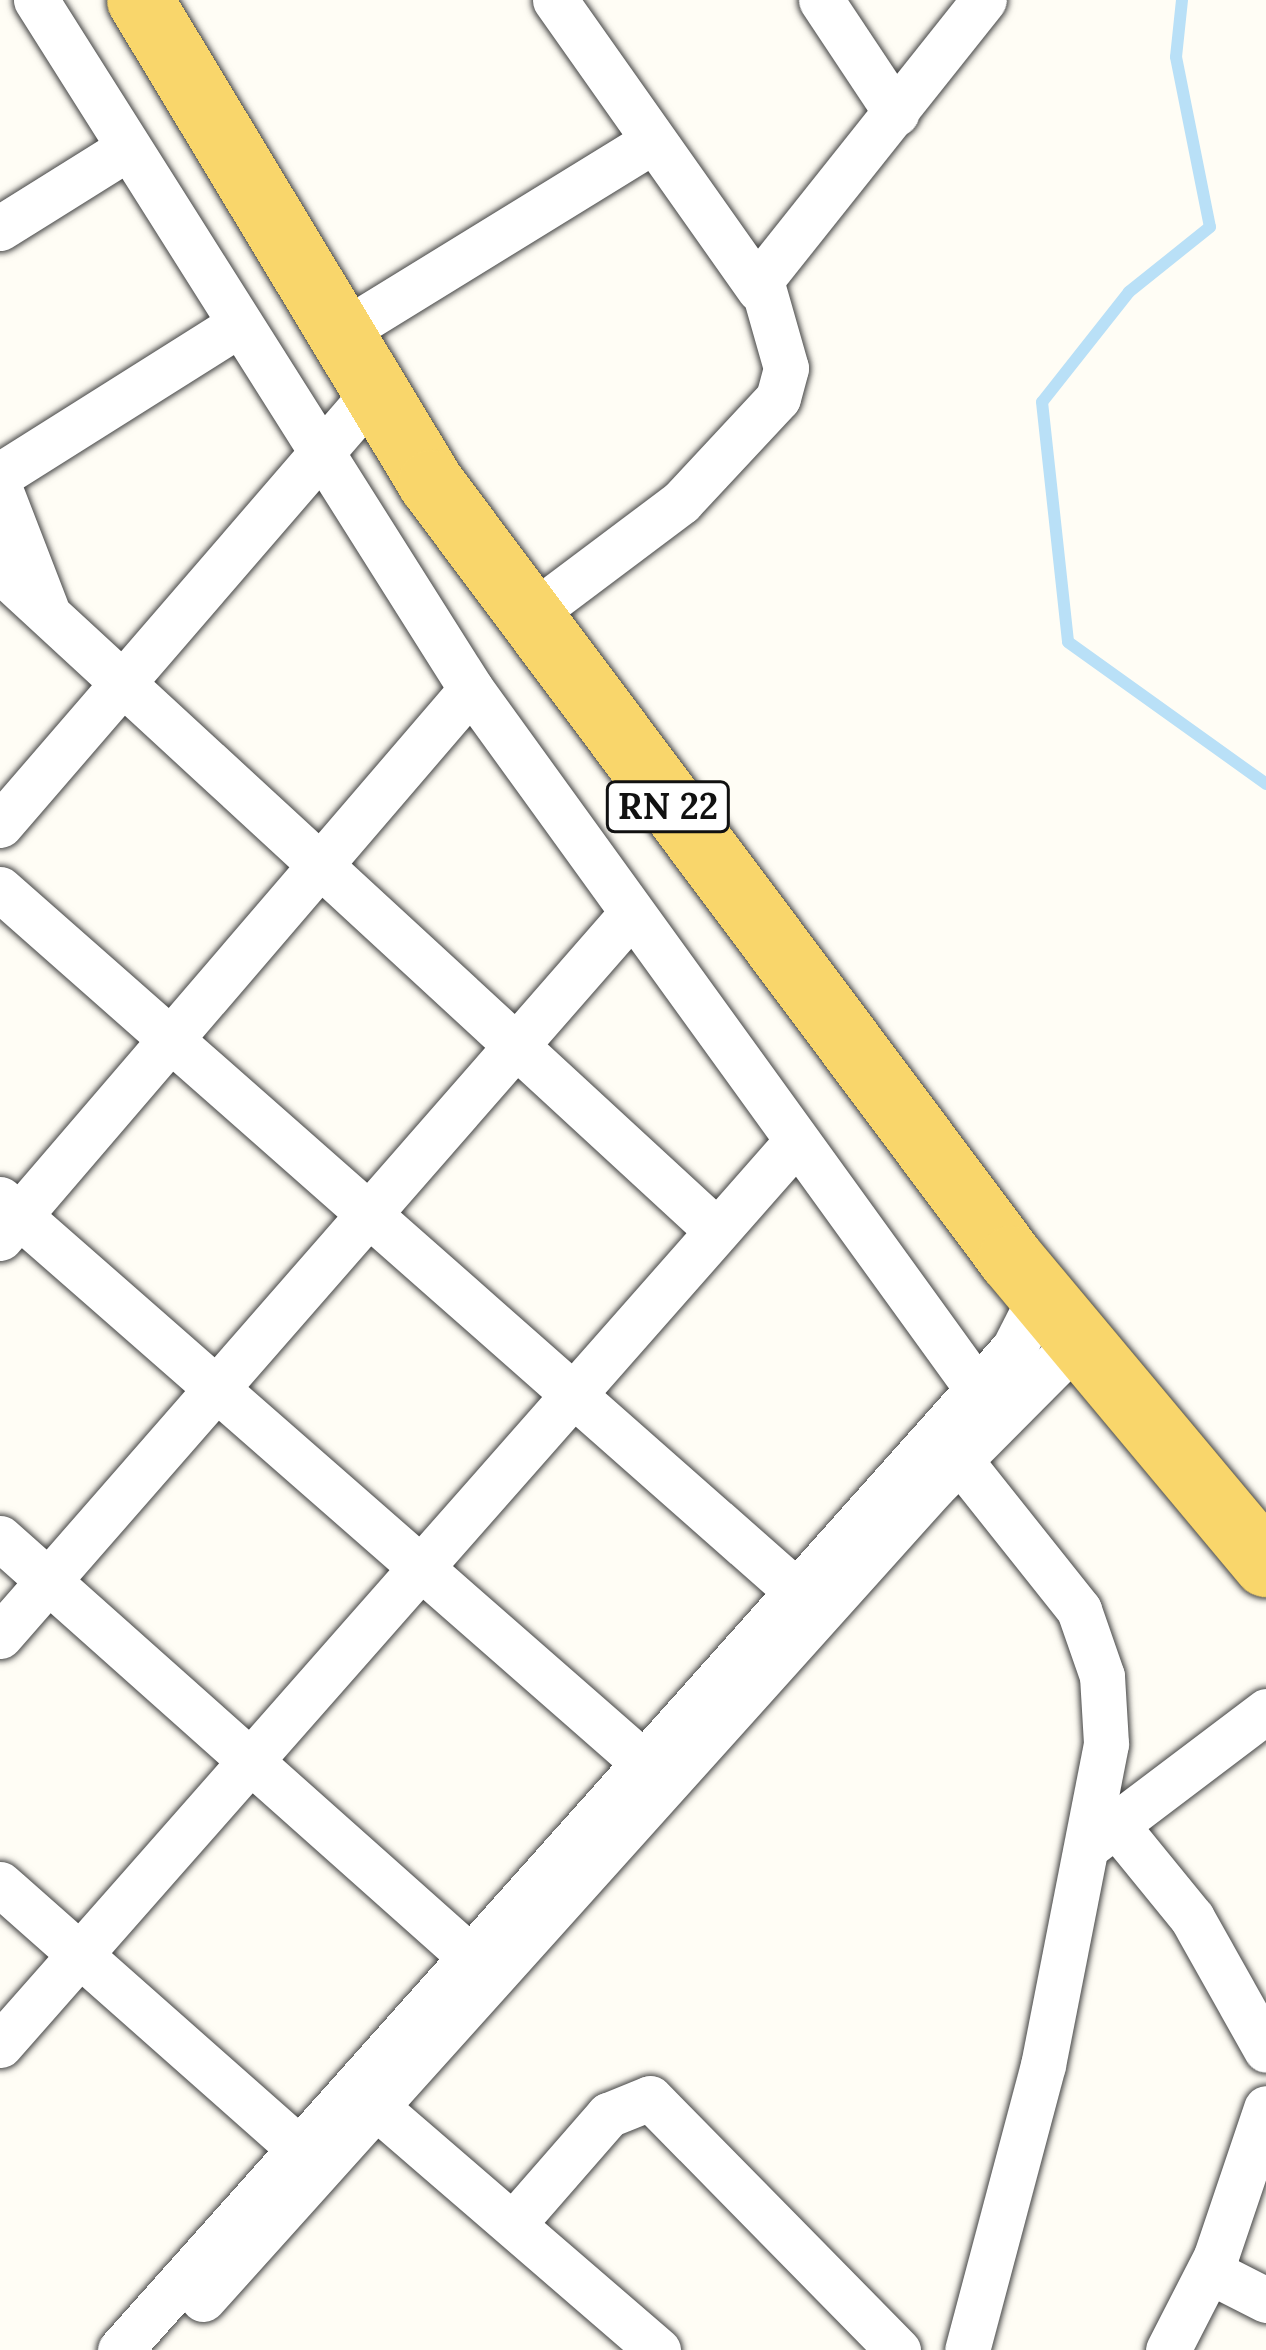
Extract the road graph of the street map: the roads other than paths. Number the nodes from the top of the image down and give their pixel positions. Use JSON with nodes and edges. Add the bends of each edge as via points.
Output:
{"nodes":[{"id":1,"x":36,"y":0,"type":"edge"},
{"id":2,"x":140,"y":0,"type":"edge"},
{"id":3,"x":555,"y":0,"type":"edge"},
{"id":4,"x":821,"y":0,"type":"edge"},
{"id":5,"x":984,"y":0,"type":"edge"},
{"id":6,"x":896,"y":113,"type":"junction"},
{"id":7,"x":653,"y":141,"type":"junction"},
{"id":8,"x":128,"y":148,"type":"junction"},
{"id":9,"x":0,"y":228,"type":"edge"},
{"id":10,"x":758,"y":289,"type":"junction"},
{"id":11,"x":238,"y":325,"type":"junction"},
{"id":12,"x":336,"y":336,"type":"junction"},
{"id":13,"x":372,"y":394,"type":"junction"},
{"id":14,"x":315,"y":457,"type":"junction"},
{"id":15,"x":0,"y":475,"type":"edge"},
{"id":16,"x":0,"y":489,"type":"edge"},
{"id":17,"x":0,"y":570,"type":"edge"},
{"id":18,"x":46,"y":608,"type":"junction"},
{"id":19,"x":532,"y":614,"type":"junction"},
{"id":20,"x":123,"y":680,"type":"junction"},
{"id":21,"x":471,"y":689,"type":"junction"},
{"id":22,"x":0,"y":825,"type":"edge"},
{"id":23,"x":322,"y":868,"type":"junction"},
{"id":24,"x":0,"y":889,"type":"edge"},
{"id":25,"x":630,"y":915,"type":"junction"},
{"id":26,"x":172,"y":1039,"type":"junction"},
{"id":27,"x":512,"y":1047,"type":"junction"},
{"id":28,"x":794,"y":1144,"type":"junction"},
{"id":29,"x":370,"y":1213,"type":"junction"},
{"id":30,"x":6,"y":1218,"type":"edge"},
{"id":31,"x":716,"y":1232,"type":"junction"},
{"id":32,"x":1059,"y":1319,"type":"junction"},
{"id":33,"x":217,"y":1388,"type":"junction"},
{"id":34,"x":574,"y":1394,"type":"junction"},
{"id":35,"x":987,"y":1403,"type":"junction"},
{"id":36,"x":959,"y":1460,"type":"junction"},
{"id":37,"x":0,"y":1538,"type":"edge"},
{"id":38,"x":1266,"y":1564,"type":"edge"},
{"id":39,"x":419,"y":1566,"type":"junction"},
{"id":40,"x":49,"y":1581,"type":"junction"},
{"id":41,"x":807,"y":1601,"type":"junction"},
{"id":42,"x":0,"y":1636,"type":"edge"},
{"id":43,"x":1266,"y":1711,"type":"edge"},
{"id":44,"x":252,"y":1763,"type":"junction"},
{"id":45,"x":654,"y":1772,"type":"junction"},
{"id":46,"x":1104,"y":1835,"type":"junction"},
{"id":47,"x":0,"y":1883,"type":"edge"},
{"id":48,"x":80,"y":1954,"type":"junction"},
{"id":49,"x":478,"y":1965,"type":"junction"},
{"id":50,"x":0,"y":2045,"type":"edge"},
{"id":51,"x":1266,"y":2050,"type":"edge"},
{"id":52,"x":375,"y":2106,"type":"junction"},
{"id":53,"x":1266,"y":2108,"type":"edge"},
{"id":54,"x":308,"y":2156,"type":"junction"},
{"id":55,"x":513,"y":2224,"type":"junction"},
{"id":56,"x":1209,"y":2271,"type":"junction"},
{"id":57,"x":1266,"y":2300,"type":"edge"},
{"id":58,"x":643,"y":2345,"type":"edge"},
{"id":59,"x":120,"y":2350,"type":"edge"},
{"id":60,"x":157,"y":2350,"type":"edge"},
{"id":61,"x":898,"y":2350,"type":"edge"},
{"id":62,"x":967,"y":2350,"type":"edge"},
{"id":63,"x":1168,"y":2350,"type":"edge"}],
"edges":[{"from":1,"to":8,"type":"street"},
{"from":2,"to":12,"type":"main road","number":"RN 22"},
{"from":3,"to":7,"type":"street"},
{"from":4,"to":6,"type":"street"},
{"from":5,"to":6,"type":"street"},
{"from":6,"to":10,"type":"street"},
{"from":7,"to":10,"type":"street"},
{"from":7,"to":12,"type":"street"},
{"from":8,"to":9,"type":"street"},
{"from":8,"to":11,"type":"street"},
{"from":10,"to":19,"type":"street","via":[[786,368],[778,398],[681,502]]},
{"from":11,"to":14,"type":"street"},
{"from":11,"to":15,"type":"street"},
{"from":12,"to":13,"type":"main road","number":"RN 22"},
{"from":13,"to":14,"type":"street"},
{"from":13,"to":19,"type":"main road","number":"RN 22"},
{"from":14,"to":20,"type":"street"},
{"from":14,"to":21,"type":"street"},
{"from":16,"to":18,"type":"street"},
{"from":17,"to":18,"type":"street"},
{"from":18,"to":20,"type":"street"},
{"from":19,"to":32,"type":"main road","number":"RN 22"},
{"from":20,"to":22,"type":"street"},
{"from":20,"to":23,"type":"street"},
{"from":21,"to":23,"type":"street"},
{"from":21,"to":25,"type":"street"},
{"from":23,"to":26,"type":"street"},
{"from":23,"to":27,"type":"street"},
{"from":24,"to":26,"type":"street"},
{"from":25,"to":27,"type":"street"},
{"from":25,"to":28,"type":"street"},
{"from":26,"to":29,"type":"street"},
{"from":26,"to":30,"type":"street"},
{"from":27,"to":29,"type":"street"},
{"from":27,"to":31,"type":"street"},
{"from":28,"to":31,"type":"street"},
{"from":28,"to":35,"type":"street"},
{"from":29,"to":33,"type":"street"},
{"from":29,"to":34,"type":"street"},
{"from":30,"to":33,"type":"street"},
{"from":31,"to":34,"type":"street"},
{"from":32,"to":35,"type":"street"},
{"from":32,"to":38,"type":"main road","number":"RN 22"},
{"from":33,"to":39,"type":"street"},
{"from":33,"to":40,"type":"street"},
{"from":34,"to":39,"type":"street"},
{"from":34,"to":41,"type":"street"},
{"from":35,"to":36,"type":"street"},
{"from":35,"to":41,"type":"street"},
{"from":36,"to":41,"type":"street"},
{"from":36,"to":46,"type":"street","via":[[1054,1573],[1092,1640],[1106,1744]]},
{"from":37,"to":40,"type":"street"},
{"from":39,"to":44,"type":"street"},
{"from":39,"to":45,"type":"street"},
{"from":40,"to":42,"type":"street"},
{"from":40,"to":44,"type":"street"},
{"from":41,"to":45,"type":"street"},
{"from":43,"to":46,"type":"street"},
{"from":44,"to":48,"type":"street"},
{"from":44,"to":49,"type":"street"},
{"from":45,"to":49,"type":"street"},
{"from":46,"to":51,"type":"street","via":[[1192,1918]]},
{"from":46,"to":62,"type":"street"},
{"from":47,"to":48,"type":"street"},
{"from":48,"to":50,"type":"street"},
{"from":48,"to":54,"type":"street"},
{"from":49,"to":52,"type":"street"},
{"from":49,"to":54,"type":"street"},
{"from":52,"to":54,"type":"street"},
{"from":52,"to":55,"type":"street"},
{"from":53,"to":56,"type":"street"},
{"from":54,"to":59,"type":"street"},
{"from":54,"to":60,"type":"street"},
{"from":55,"to":58,"type":"street"},
{"from":55,"to":61,"type":"street","via":[[608,2115],[650,2098]]},
{"from":56,"to":57,"type":"street"},
{"from":56,"to":63,"type":"street"}]}
